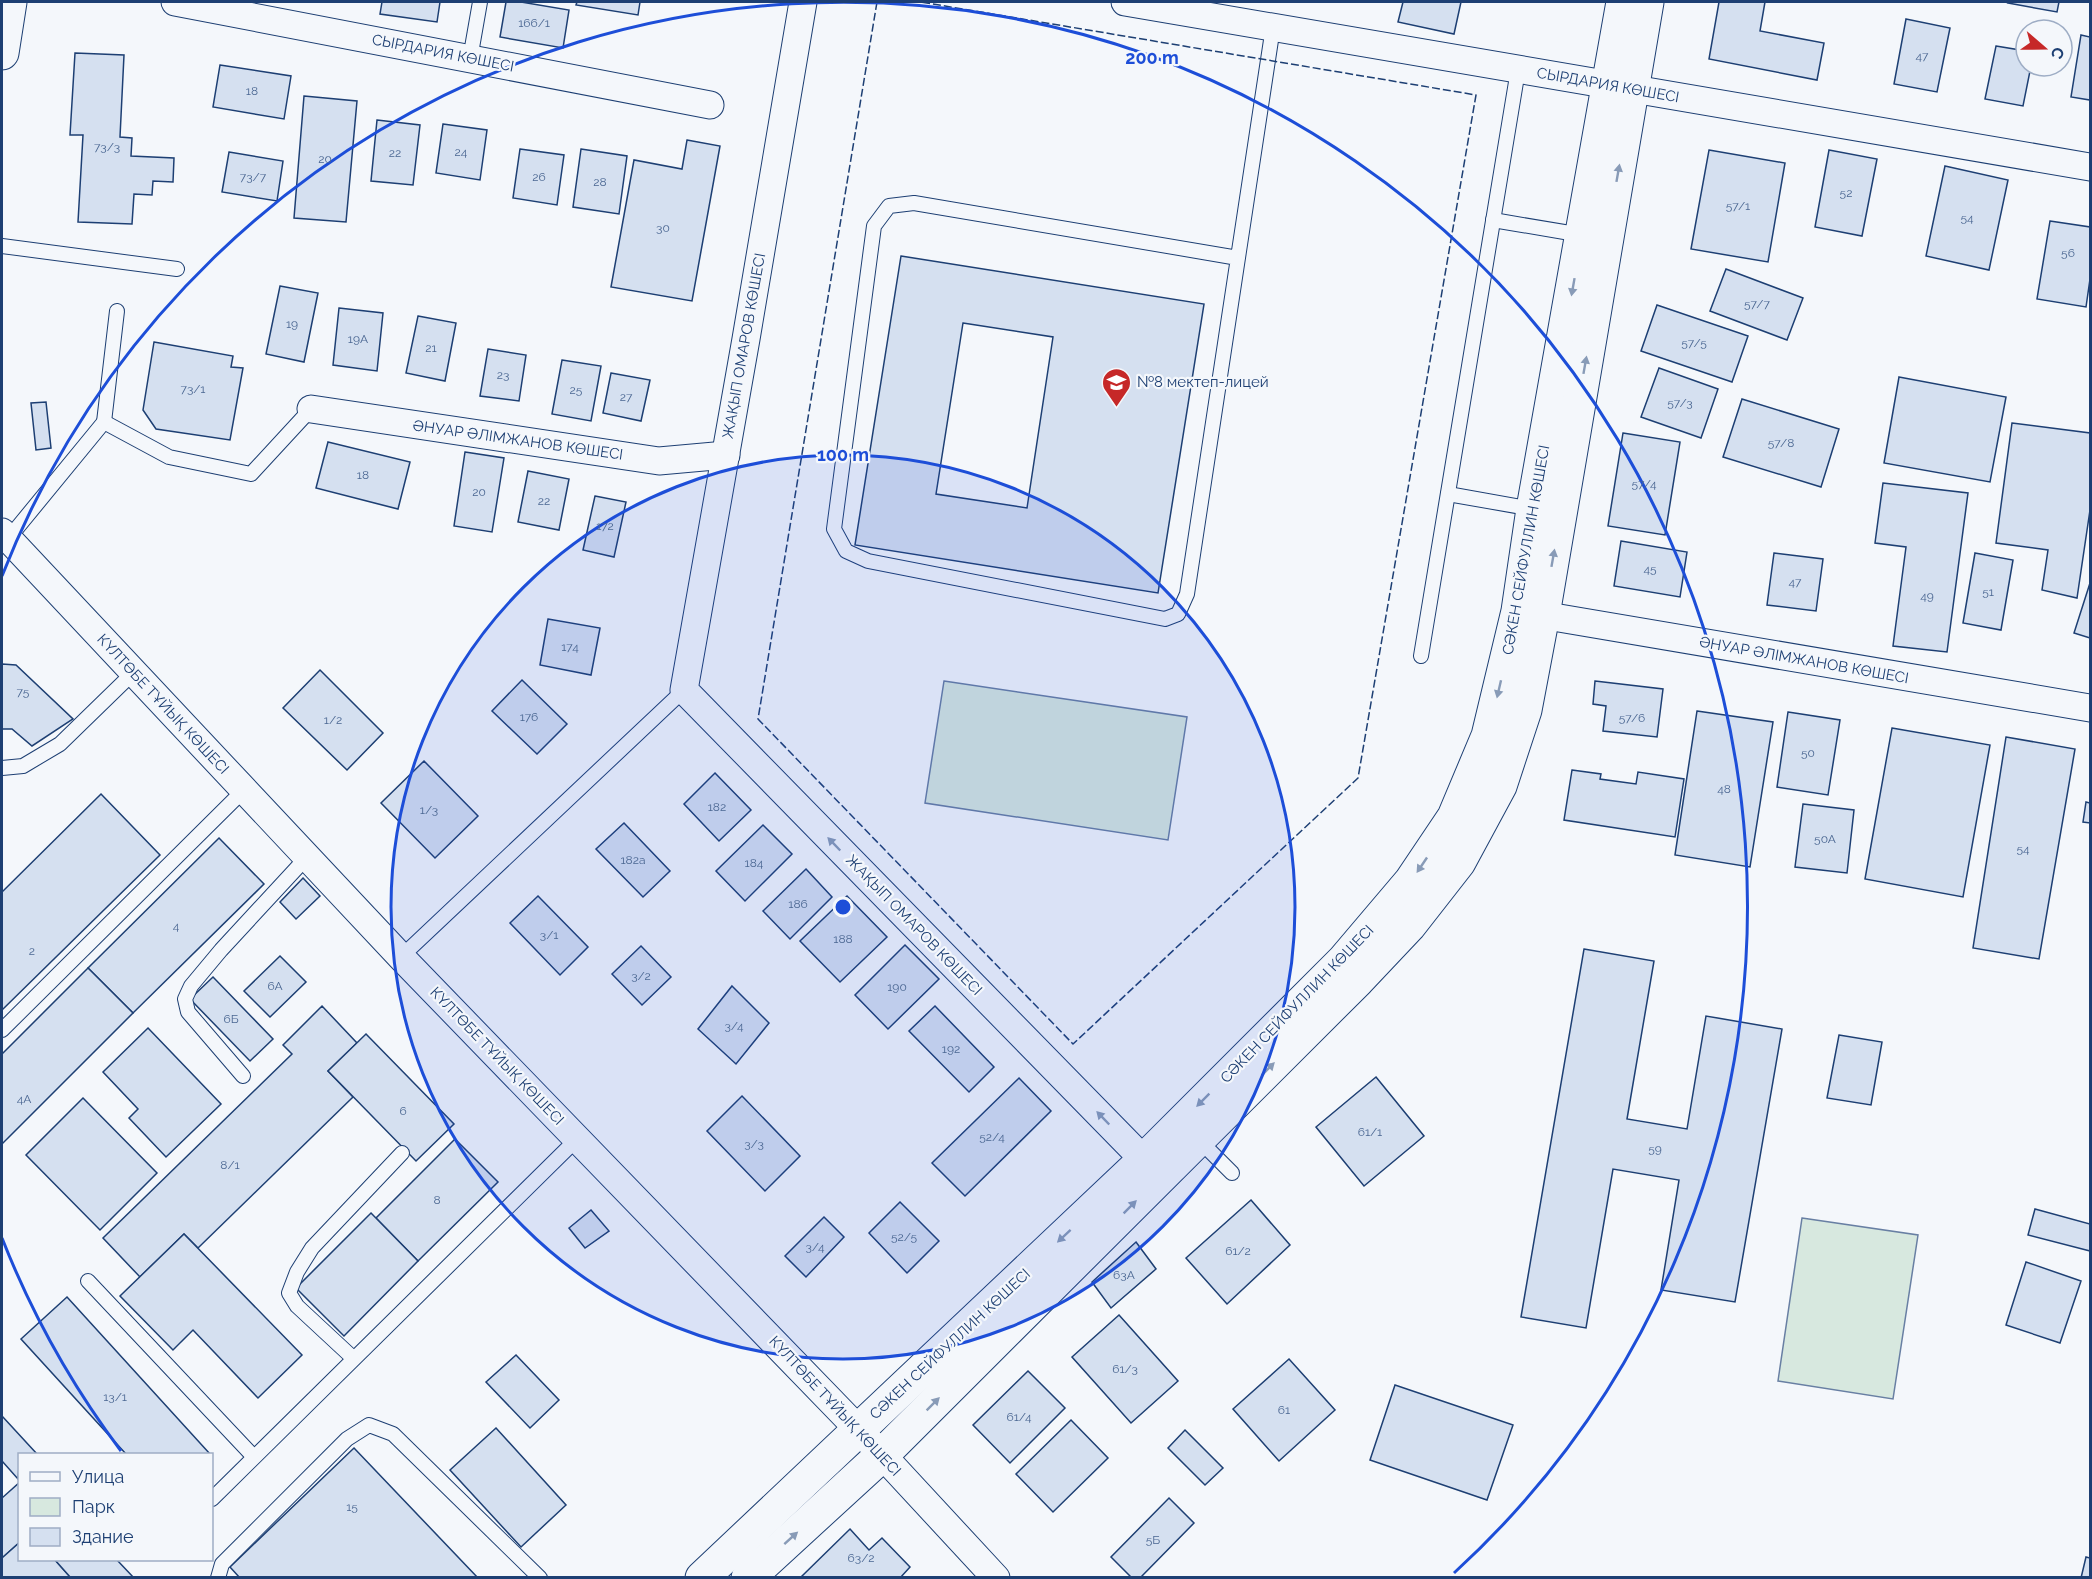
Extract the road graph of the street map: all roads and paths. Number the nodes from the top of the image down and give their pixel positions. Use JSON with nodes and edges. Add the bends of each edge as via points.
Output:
{"nodes":[{"id":1,"x":10,"y":2,"type":"edge"},
{"id":2,"x":175,"y":2,"type":"edge"},
{"id":3,"x":480,"y":2,"type":"edge"},
{"id":4,"x":803,"y":2,"type":"edge"},
{"id":5,"x":1125,"y":2,"type":"edge"},
{"id":6,"x":1623,"y":2,"type":"edge"},
{"id":7,"x":1647,"y":2,"type":"edge"},
{"id":8,"x":229,"y":7,"type":"edge"},
{"id":9,"x":1273,"y":27,"type":"junction"},
{"id":10,"x":2,"y":53,"type":"edge"},
{"id":11,"x":470,"y":59,"type":"junction"},
{"id":12,"x":1518,"y":70,"type":"junction"},
{"id":13,"x":1621,"y":88,"type":"junction"},
{"id":14,"x":710,"y":105,"type":"dead end"},
{"id":15,"x":2091,"y":167,"type":"edge"},
{"id":16,"x":1493,"y":220,"type":"junction"},
{"id":17,"x":1582,"y":235,"type":"junction"},
{"id":18,"x":2,"y":246,"type":"edge"},
{"id":19,"x":1238,"y":258,"type":"junction"},
{"id":20,"x":177,"y":269,"type":"dead end"},
{"id":21,"x":117,"y":311,"type":"dead end"},
{"id":22,"x":311,"y":409,"type":"joint"},
{"id":23,"x":104,"y":422,"type":"junction"},
{"id":24,"x":726,"y":456,"type":"junction"},
{"id":25,"x":1448,"y":494,"type":"junction"},
{"id":26,"x":1533,"y":509,"type":"junction"},
{"id":27,"x":5,"y":535,"type":"edge"},
{"id":28,"x":1530,"y":613,"type":"junction"},
{"id":29,"x":1421,"y":656,"type":"dead end"},
{"id":30,"x":134,"y":672,"type":"junction"},
{"id":31,"x":684,"y":690,"type":"junction"},
{"id":32,"x":2091,"y":708,"type":"edge"},
{"id":33,"x":2,"y":768,"type":"edge"},
{"id":34,"x":244,"y":790,"type":"junction"},
{"id":35,"x":307,"y":857,"type":"junction"},
{"id":36,"x":401,"y":957,"type":"junction"},
{"id":37,"x":2,"y":1030,"type":"edge"},
{"id":38,"x":243,"y":1076,"type":"dead end"},
{"id":39,"x":577,"y":1139,"type":"junction"},
{"id":40,"x":1198,"y":1139,"type":"junction"},
{"id":41,"x":402,"y":1153,"type":"dead end"},
{"id":42,"x":1144,"y":1160,"type":"junction"},
{"id":43,"x":1232,"y":1173,"type":"dead end"},
{"id":44,"x":88,"y":1281,"type":"dead end"},
{"id":45,"x":353,"y":1358,"type":"junction"},
{"id":46,"x":860,"y":1430,"type":"junction"},
{"id":47,"x":882,"y":1455,"type":"junction"},
{"id":48,"x":253,"y":1456,"type":"junction"},
{"id":49,"x":213,"y":1498,"type":"edge"},
{"id":50,"x":992,"y":1576,"type":"edge"},
{"id":51,"x":218,"y":1578,"type":"edge"},
{"id":52,"x":540,"y":1578,"type":"edge"},
{"id":53,"x":702,"y":1578,"type":"edge"},
{"id":54,"x":748,"y":1578,"type":"edge"}],
"edges":[{"from":1,"to":10,"type":"street"},
{"from":2,"to":8,"type":"street","name":"СЫРДАРИЯ КӨШЕСІ"},
{"from":3,"to":11,"type":"lane"},
{"from":4,"to":24,"type":"street","name":"ЖАҚЫП ОМАРОВ КӨШЕСІ"},
{"from":5,"to":9,"type":"street","name":"СЫРДАРИЯ КӨШЕСІ"},
{"from":6,"to":13,"type":"street","name":"СӘКЕН СЕЙФУЛЛИН КӨШЕСІ"},
{"from":7,"to":13,"type":"street","name":"СӘКЕН СЕЙФУЛЛИН КӨШЕСІ"},
{"from":8,"to":11,"type":"street","name":"СЫРДАРИЯ КӨШЕСІ"},
{"from":9,"to":12,"type":"street","name":"СЫРДАРИЯ КӨШЕСІ"},
{"from":9,"to":19,"type":"lane"},
{"from":11,"to":14,"type":"street","name":"СЫРДАРИЯ КӨШЕСІ"},
{"from":12,"to":13,"type":"street","name":"СЫРДАРИЯ КӨШЕСІ"},
{"from":12,"to":16,"type":"lane"},
{"from":13,"to":15,"type":"street","name":"СЫРДАРИЯ КӨШЕСІ"},
{"from":13,"to":17,"type":"street","name":"СӘКЕН СЕЙФУЛЛИН КӨШЕСІ"},
{"from":28,"to":13,"type":"street","name":"СӘКЕН СЕЙФУЛЛИН КӨШЕСІ","one_way":true},
{"from":16,"to":17,"type":"lane"},
{"from":16,"to":25,"type":"lane"},
{"from":17,"to":26,"type":"street","name":"СӘКЕН СЕЙФУЛЛИН КӨШЕСІ","one_way":true},
{"from":18,"to":20,"type":"lane"},
{"from":19,"to":19,"type":"lane","via":[[1187,594],[1178,614],[1165,620],[868,561],[846,551],[834,528],[874,226],[889,207],[914,203]]},
{"from":21,"to":23,"type":"lane"},
{"from":22,"to":23,"type":"lane","via":[[251,474],[169,457]]},
{"from":22,"to":24,"type":"street","name":"ӘНУАР ӘЛІМЖАНОВ КӨШЕСІ","via":[[659,461]]},
{"from":23,"to":27,"type":"lane"},
{"from":24,"to":31,"type":"street","name":"ЖАҚЫП ОМАРОВ КӨШЕСІ"},
{"from":25,"to":26,"type":"lane"},
{"from":25,"to":29,"type":"lane"},
{"from":26,"to":28,"type":"street","name":"СӘКЕН СЕЙФУЛЛИН КӨШЕСІ"},
{"from":27,"to":30,"type":"street","name":"КҮЛТӨБЕ ТҰЙЫҚ КӨШЕСІ"},
{"from":28,"to":32,"type":"street","name":"ӘНУАР ӘЛІМЖАНОВ КӨШЕСІ"},
{"from":40,"to":28,"type":"street","name":"СӘКЕН СЕЙФУЛЛИН КӨШЕСІ","one_way":true,"via":[[1409,926],[1459,862],[1500,786],[1525,710]]},
{"from":28,"to":42,"type":"street","name":"СӘКЕН СЕЙФУЛЛИН КӨШЕСІ","one_way":true,"via":[[1488,736],[1454,817],[1417,872],[1344,960]]},
{"from":30,"to":33,"type":"lane","via":[[60,744],[23,766]]},
{"from":30,"to":34,"type":"street","name":"КҮЛТӨБЕ ТҰЙЫҚ КӨШЕСІ"},
{"from":31,"to":36,"type":"lane"},
{"from":42,"to":31,"type":"street","name":"ЖАҚЫП ОМАРОВ КӨШЕСІ","one_way":true},
{"from":34,"to":35,"type":"street","name":"КҮЛТӨБЕ ТҰЙЫҚ КӨШЕСІ"},
{"from":34,"to":37,"type":"lane"},
{"from":35,"to":36,"type":"street","name":"КҮЛТӨБЕ ТҰЙЫҚ КӨШЕСІ"},
{"from":35,"to":38,"type":"lane","via":[[221,951],[185,999],[188,1012]]},
{"from":36,"to":39,"type":"street","name":"КҮЛТӨБЕ ТҰЙЫҚ КӨШЕСІ"},
{"from":39,"to":45,"type":"lane"},
{"from":39,"to":46,"type":"street","name":"КҮЛТӨБЕ ТҰЙЫҚ КӨШЕСІ"},
{"from":40,"to":43,"type":"lane"},
{"from":47,"to":40,"type":"street","name":"СӘКЕН СЕЙФУЛЛИН КӨШЕСІ","one_way":true},
{"from":41,"to":45,"type":"lane","via":[[312,1248],[289,1293],[297,1306]]},
{"from":42,"to":46,"type":"street","name":"СӘКЕН СЕЙФУЛЛИН КӨШЕСІ","one_way":true},
{"from":44,"to":48,"type":"lane"},
{"from":45,"to":48,"type":"lane"},
{"from":46,"to":47,"type":"street","name":"КҮЛТӨБЕ ТҰЙЫҚ КӨШЕСІ"},
{"from":46,"to":53,"type":"street","name":"СӘКЕН СЕЙФУЛЛИН КӨШЕСІ"},
{"from":47,"to":50,"type":"street","name":"КҮЛТӨБЕ ТҰЙЫҚ КӨШЕСІ"},
{"from":54,"to":47,"type":"street","name":"СӘКЕН СЕЙФУЛЛИН КӨШЕСІ","one_way":true},
{"from":48,"to":49,"type":"lane"},
{"from":51,"to":52,"type":"lane","via":[[222,1564],[347,1439],[369,1425],[393,1434]]}]}
